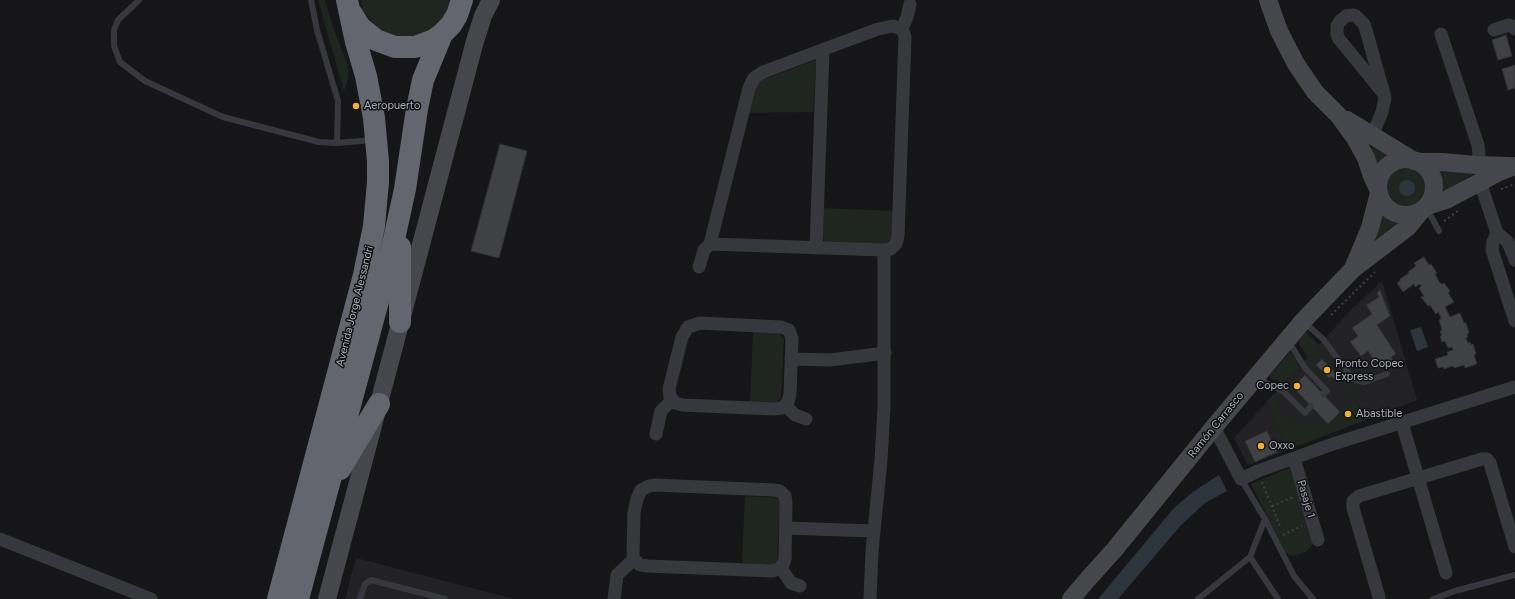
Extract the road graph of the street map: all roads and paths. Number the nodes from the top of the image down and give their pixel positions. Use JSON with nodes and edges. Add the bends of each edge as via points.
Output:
{"nodes":[{"id":1,"x":139,"y":0,"type":"edge"},
{"id":2,"x":311,"y":0,"type":"edge"},
{"id":3,"x":462,"y":0,"type":"edge"},
{"id":4,"x":491,"y":0,"type":"edge"},
{"id":5,"x":1268,"y":0,"type":"edge"},
{"id":6,"x":910,"y":4,"type":"dead end"},
{"id":7,"x":348,"y":5,"type":"edge"},
{"id":8,"x":902,"y":29,"type":"junction"},
{"id":9,"x":1515,"y":29,"type":"edge"},
{"id":10,"x":1494,"y":30,"type":"dead end"},
{"id":11,"x":442,"y":34,"type":"junction"},
{"id":12,"x":1441,"y":34,"type":"dead end"},
{"id":13,"x":823,"y":50,"type":"junction"},
{"id":14,"x":1384,"y":94,"type":"junction"},
{"id":15,"x":1339,"y":116,"type":"junction"},
{"id":16,"x":1372,"y":136,"type":"junction"},
{"id":17,"x":376,"y":140,"type":"junction"},
{"id":18,"x":337,"y":143,"type":"junction"},
{"id":19,"x":1366,"y":158,"type":"junction"},
{"id":20,"x":1416,"y":162,"type":"junction"},
{"id":21,"x":1515,"y":166,"type":"edge"},
{"id":22,"x":1480,"y":181,"type":"junction"},
{"id":23,"x":1515,"y":184,"type":"edge"},
{"id":24,"x":1379,"y":191,"type":"junction"},
{"id":25,"x":1424,"y":208,"type":"junction"},
{"id":26,"x":1460,"y":210,"type":"dead end"},
{"id":27,"x":400,"y":215,"type":"junction"},
{"id":28,"x":1438,"y":228,"type":"joint"},
{"id":29,"x":1497,"y":233,"type":"junction"},
{"id":30,"x":710,"y":244,"type":"junction"},
{"id":31,"x":816,"y":248,"type":"junction"},
{"id":32,"x":884,"y":250,"type":"junction"},
{"id":33,"x":1515,"y":260,"type":"edge"},
{"id":34,"x":699,"y":267,"type":"dead end"},
{"id":35,"x":1353,"y":269,"type":"junction"},
{"id":36,"x":1378,"y":269,"type":"dead end"},
{"id":37,"x":1515,"y":321,"type":"edge"},
{"id":38,"x":400,"y":322,"type":"junction"},
{"id":39,"x":1309,"y":326,"type":"junction"},
{"id":40,"x":1288,"y":338,"type":"junction"},
{"id":41,"x":885,"y":353,"type":"junction"},
{"id":42,"x":791,"y":359,"type":"junction"},
{"id":43,"x":1387,"y":374,"type":"dead end"},
{"id":44,"x":1255,"y":377,"type":"junction"},
{"id":45,"x":1515,"y":387,"type":"edge"},
{"id":46,"x":1323,"y":394,"type":"dead end"},
{"id":47,"x":672,"y":400,"type":"junction"},
{"id":48,"x":379,"y":404,"type":"junction"},
{"id":49,"x":785,"y":405,"type":"junction"},
{"id":50,"x":1311,"y":406,"type":"dead end"},
{"id":51,"x":806,"y":419,"type":"dead end"},
{"id":52,"x":1402,"y":423,"type":"junction"},
{"id":53,"x":1214,"y":427,"type":"junction"},
{"id":54,"x":656,"y":434,"type":"dead end"},
{"id":55,"x":1294,"y":458,"type":"junction"},
{"id":56,"x":1258,"y":471,"type":"junction"},
{"id":57,"x":1418,"y":478,"type":"junction"},
{"id":58,"x":1241,"y":479,"type":"junction"},
{"id":59,"x":327,"y":490,"type":"junction"},
{"id":60,"x":1304,"y":492,"type":"junction"},
{"id":61,"x":1272,"y":506,"type":"junction"},
{"id":62,"x":1265,"y":519,"type":"junction"},
{"id":63,"x":1312,"y":521,"type":"junction"},
{"id":64,"x":786,"y":528,"type":"junction"},
{"id":65,"x":1280,"y":528,"type":"dead end"},
{"id":66,"x":873,"y":531,"type":"junction"},
{"id":67,"x":0,"y":539,"type":"edge"},
{"id":68,"x":1318,"y":540,"type":"dead end"},
{"id":69,"x":1515,"y":547,"type":"edge"},
{"id":70,"x":1116,"y":549,"type":"junction"},
{"id":71,"x":1250,"y":557,"type":"junction"},
{"id":72,"x":1285,"y":558,"type":"junction"},
{"id":73,"x":634,"y":559,"type":"junction"},
{"id":74,"x":781,"y":568,"type":"junction"},
{"id":75,"x":1446,"y":573,"type":"dead end"},
{"id":76,"x":1515,"y":575,"type":"edge"},
{"id":77,"x":800,"y":586,"type":"dead end"},
{"id":78,"x":1379,"y":597,"type":"dead end"},
{"id":79,"x":151,"y":599,"type":"edge"},
{"id":80,"x":278,"y":599,"type":"edge"},
{"id":81,"x":298,"y":599,"type":"edge"},
{"id":82,"x":327,"y":599,"type":"edge"},
{"id":83,"x":360,"y":599,"type":"edge"},
{"id":84,"x":445,"y":599,"type":"edge"},
{"id":85,"x":614,"y":599,"type":"edge"},
{"id":86,"x":870,"y":599,"type":"edge"},
{"id":87,"x":1071,"y":599,"type":"edge"},
{"id":88,"x":1084,"y":599,"type":"edge"},
{"id":89,"x":1198,"y":599,"type":"edge"},
{"id":90,"x":1278,"y":599,"type":"edge"},
{"id":91,"x":1313,"y":599,"type":"edge"},
{"id":92,"x":1433,"y":599,"type":"edge"}],
"edges":[{"from":1,"to":18,"type":"lane","via":[[118,20],[114,30],[114,46],[120,62],[145,82],[223,117],[319,142]]},
{"from":2,"to":18,"type":"lane","via":[[338,101]]},
{"from":3,"to":11,"type":"highway","name":"Avenida Jorge Alessandri","via":[[458,15]]},
{"from":4,"to":38,"type":"main road","via":[[475,40]]},
{"from":5,"to":15,"type":"main road","via":[[1279,31],[1296,64],[1315,92]]},
{"from":6,"to":8,"type":"street"},
{"from":7,"to":11,"type":"highway","name":"Avenida Jorge Alessandri","via":[[354,18],[367,34],[385,44],[415,47],[430,42]]},
{"from":7,"to":17,"type":"highway","name":"Avenida Jorge Alessandri","via":[[370,97]]},
{"from":8,"to":13,"type":"street","via":[[886,26]]},
{"from":8,"to":32,"type":"street","via":[[905,37],[898,236],[893,247]]},
{"from":9,"to":10,"type":"street","via":[[1509,25]]},
{"from":11,"to":27,"type":"highway","name":"Avenida Jorge Alessandri","via":[[423,80]]},
{"from":12,"to":22,"type":"street","via":[[1478,145]]},
{"from":13,"to":30,"type":"street","via":[[763,72],[751,83]]},
{"from":13,"to":31,"type":"street"},
{"from":14,"to":14,"type":"street","via":[[1364,24],[1356,16],[1346,16],[1337,26],[1339,39]]},
{"from":14,"to":16,"type":"street","via":[[1383,107]]},
{"from":15,"to":16,"type":"main road"},
{"from":15,"to":19,"type":"main road"},
{"from":16,"to":19,"type":"main road"},
{"from":16,"to":20,"type":"main road"},
{"from":17,"to":18,"type":"lane"},
{"from":17,"to":80,"type":"highway","name":"Avenida Jorge Alessandri","via":[[378,175],[370,251]]},
{"from":19,"to":24,"type":"main road"},
{"from":20,"to":22,"type":"main road","via":[[1441,162]]},
{"from":20,"to":24,"type":"main road","via":[[1402,160],[1391,164],[1380,177]]},
{"from":20,"to":25,"type":"main road","via":[[1428,169],[1434,185],[1433,196]]},
{"from":21,"to":22,"type":"main road"},
{"from":22,"to":23,"type":"path"},
{"from":22,"to":25,"type":"main road","via":[[1446,200]]},
{"from":22,"to":29,"type":"street"},
{"from":24,"to":25,"type":"main road","via":[[1384,204],[1398,214],[1410,215]]},
{"from":24,"to":35,"type":"main road","name":"Ramón Carrasco","via":[[1370,228]]},
{"from":25,"to":28,"type":"lane"},
{"from":25,"to":35,"type":"main road","name":"Ramón Carrasco","via":[[1408,227]]},
{"from":26,"to":28,"type":"path"},
{"from":27,"to":38,"type":"highway"},
{"from":27,"to":59,"type":"highway","name":"Avenida Jorge Alessandri"},
{"from":29,"to":33,"type":"street","via":[[1508,242]]},
{"from":29,"to":37,"type":"street","via":[[1492,250]]},
{"from":30,"to":31,"type":"street"},
{"from":30,"to":34,"type":"street","via":[[704,250]]},
{"from":31,"to":32,"type":"street"},
{"from":32,"to":41,"type":"street"},
{"from":35,"to":39,"type":"main road","name":"Ramón Carrasco"},
{"from":36,"to":39,"type":"path"},
{"from":38,"to":48,"type":"main road"},
{"from":39,"to":40,"type":"main road","name":"Ramón Carrasco"},
{"from":39,"to":43,"type":"lane","via":[[1324,340],[1353,379],[1364,382]]},
{"from":40,"to":44,"type":"main road","name":"Ramón Carrasco"},
{"from":40,"to":46,"type":"lane","via":[[1305,368],[1327,391]]},
{"from":41,"to":42,"type":"street","via":[[830,360]]},
{"from":41,"to":66,"type":"street","via":[[883,432]]},
{"from":42,"to":47,"type":"street","via":[[792,336],[785,328],[700,323],[692,325],[685,329],[682,337],[669,389]]},
{"from":42,"to":49,"type":"street","via":[[790,394]]},
{"from":44,"to":50,"type":"lane","via":[[1283,391],[1305,413]]},
{"from":44,"to":53,"type":"main road","name":"Ramón Carrasco"},
{"from":45,"to":52,"type":"street"},
{"from":47,"to":49,"type":"street","via":[[683,405],[774,409]]},
{"from":47,"to":54,"type":"street","via":[[661,411]]},
{"from":48,"to":59,"type":"highway"},
{"from":48,"to":82,"type":"main road"},
{"from":49,"to":51,"type":"street","via":[[795,415]]},
{"from":52,"to":55,"type":"street"},
{"from":52,"to":57,"type":"street"},
{"from":53,"to":58,"type":"street"},
{"from":53,"to":70,"type":"main road","name":"Ramón Carrasco"},
{"from":55,"to":56,"type":"street"},
{"from":55,"to":60,"type":"street","name":"Pasaje 1"},
{"from":56,"to":58,"type":"street"},
{"from":56,"to":61,"type":"path"},
{"from":57,"to":69,"type":"street","via":[[1482,459],[1487,460]]},
{"from":57,"to":75,"type":"street"},
{"from":57,"to":78,"type":"street","via":[[1359,496],[1354,501],[1353,508]]},
{"from":58,"to":62,"type":"lane"},
{"from":59,"to":81,"type":"highway","name":"Avenida Jorge Alessandri"},
{"from":60,"to":61,"type":"path"},
{"from":60,"to":63,"type":"street","name":"Pasaje 1"},
{"from":61,"to":65,"type":"path"},
{"from":62,"to":71,"type":"lane"},
{"from":62,"to":72,"type":"lane"},
{"from":63,"to":68,"type":"street","name":"Pasaje 1"},
{"from":63,"to":72,"type":"path","via":[[1283,535],[1292,556]]},
{"from":64,"to":66,"type":"street"},
{"from":64,"to":73,"type":"street","via":[[786,499],[783,493],[777,490],[649,486],[639,494],[634,512]]},
{"from":64,"to":74,"type":"street","via":[[785,559]]},
{"from":66,"to":86,"type":"street"},
{"from":67,"to":79,"type":"street"},
{"from":70,"to":87,"type":"main road","name":"Ramón Carrasco"},
{"from":70,"to":88,"type":"main road","name":"Ramón Carrasco"},
{"from":71,"to":89,"type":"lane"},
{"from":71,"to":90,"type":"lane"},
{"from":72,"to":91,"type":"lane","via":[[1294,576]]},
{"from":73,"to":74,"type":"street","via":[[640,565],[648,566],[773,570]]},
{"from":73,"to":85,"type":"street","via":[[617,575]]},
{"from":74,"to":77,"type":"street","via":[[791,583]]},
{"from":76,"to":92,"type":"lane"},
{"from":83,"to":84,"type":"lane","via":[[365,584],[370,580]]}]}
